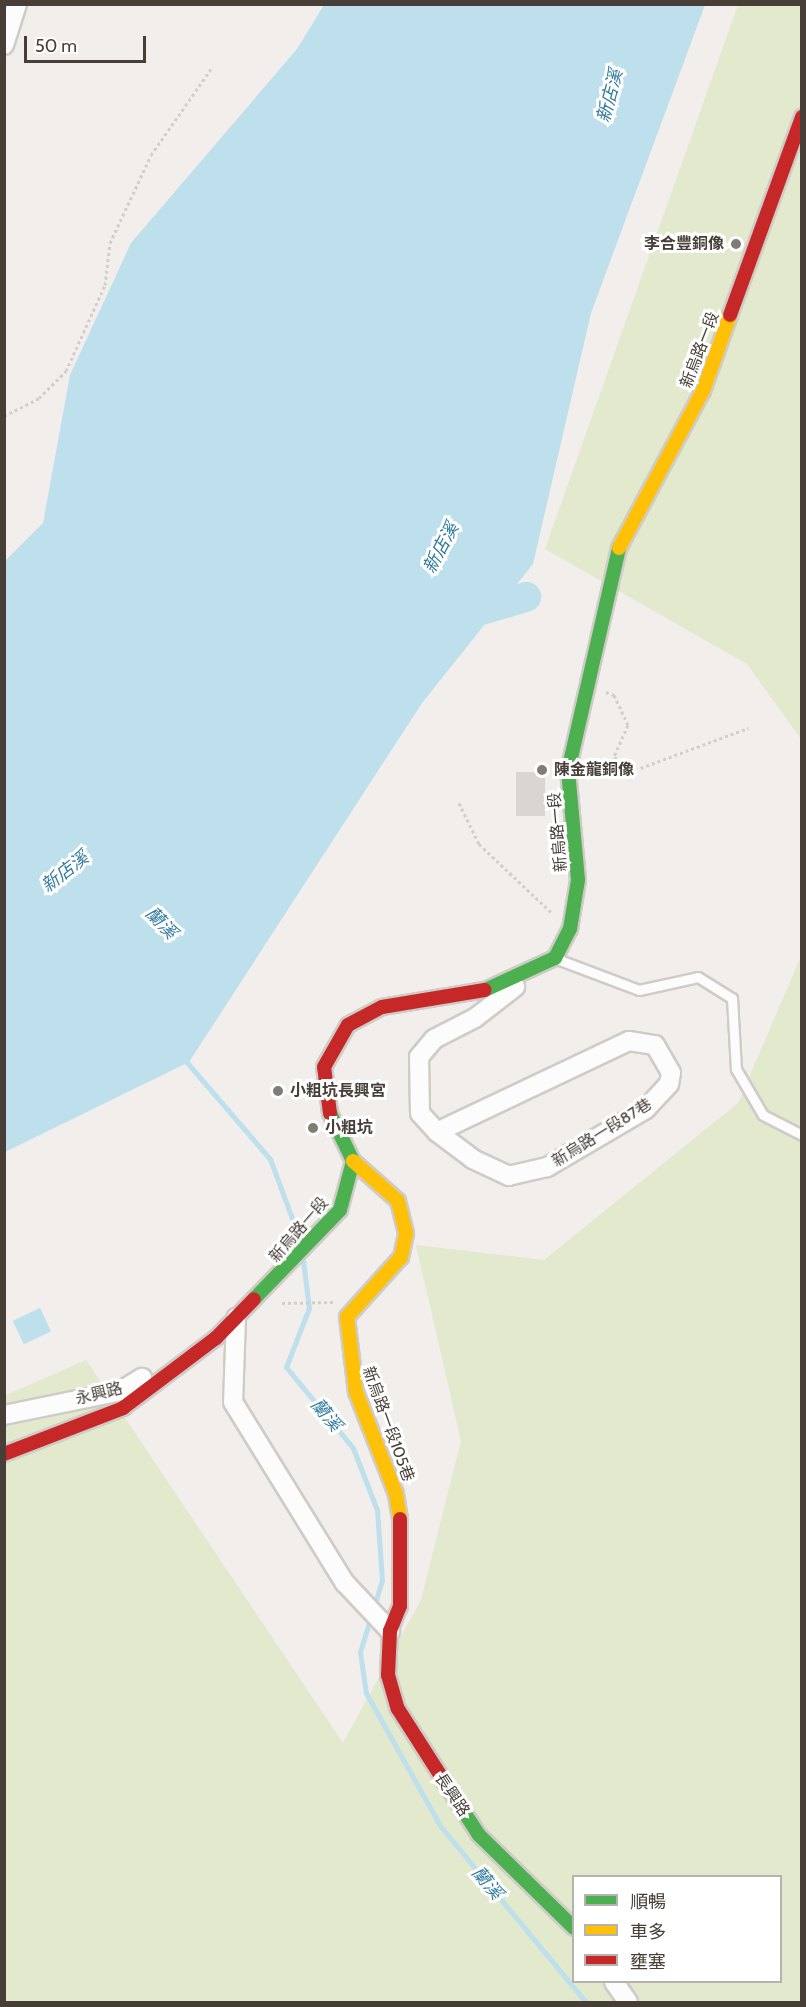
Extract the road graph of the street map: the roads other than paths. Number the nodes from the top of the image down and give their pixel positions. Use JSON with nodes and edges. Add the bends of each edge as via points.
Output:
{"nodes":[{"id":1,"x":17,"y":4,"type":"edge"},
{"id":2,"x":6,"y":34,"type":"edge"},
{"id":3,"x":801,"y":117,"type":"edge"},
{"id":4,"x":555,"y":958,"type":"junction"},
{"id":5,"x":527,"y":974,"type":"junction"},
{"id":6,"x":436,"y":1132,"type":"junction"},
{"id":7,"x":801,"y":1135,"type":"edge"},
{"id":8,"x":353,"y":1161,"type":"junction"},
{"id":9,"x":236,"y":1318,"type":"junction"},
{"id":10,"x":216,"y":1338,"type":"junction"},
{"id":11,"x":4,"y":1415,"type":"edge"},
{"id":12,"x":4,"y":1454,"type":"edge"},
{"id":13,"x":386,"y":1628,"type":"junction"},
{"id":14,"x":572,"y":1927,"type":"edge"},
{"id":15,"x":615,"y":1983,"type":"edge"},
{"id":16,"x":628,"y":2002,"type":"edge"}],
"edges":[{"from":1,"to":2,"type":"street"},
{"from":3,"to":4,"type":"main road","name":"新烏路一段","via":[[703,391],[619,547],[584,684],[568,771],[578,880],[570,930]]},
{"from":4,"to":5,"type":"main road"},
{"from":4,"to":7,"type":"lane","via":[[639,990],[698,977],[732,998],[736,1069],[763,1115]]},
{"from":5,"to":6,"type":"street","name":"新烏路一段87巷","via":[[507,996],[426,1044],[417,1067],[418,1099],[420,1113]]},
{"from":5,"to":8,"type":"main road","via":[[493,989],[382,1006],[348,1025],[324,1067],[326,1104]]},
{"from":6,"to":6,"type":"street","name":"新烏路一段87巷","via":[[497,1172],[522,1175],[547,1167],[646,1109],[662,1095],[671,1072],[655,1045],[629,1041]]},
{"from":8,"to":9,"type":"main road","name":"新烏路一段","via":[[340,1210],[278,1279]]},
{"from":8,"to":13,"type":"main road","name":"新烏路一段105巷","via":[[398,1201],[406,1234],[401,1257],[358,1299],[347,1317],[349,1367],[396,1494],[402,1532],[400,1606]]},
{"from":9,"to":10,"type":"main road","name":"新烏路一段"},
{"from":9,"to":13,"type":"street","via":[[233,1402],[358,1596]]},
{"from":10,"to":11,"type":"street","name":"永興路","via":[[181,1348],[122,1391]]},
{"from":10,"to":12,"type":"main road","name":"新烏路一段","via":[[123,1408]]},
{"from":13,"to":14,"type":"main road","name":"長興路","via":[[388,1675],[398,1709],[421,1747],[479,1835]]},
{"from":15,"to":16,"type":"street"}]}
